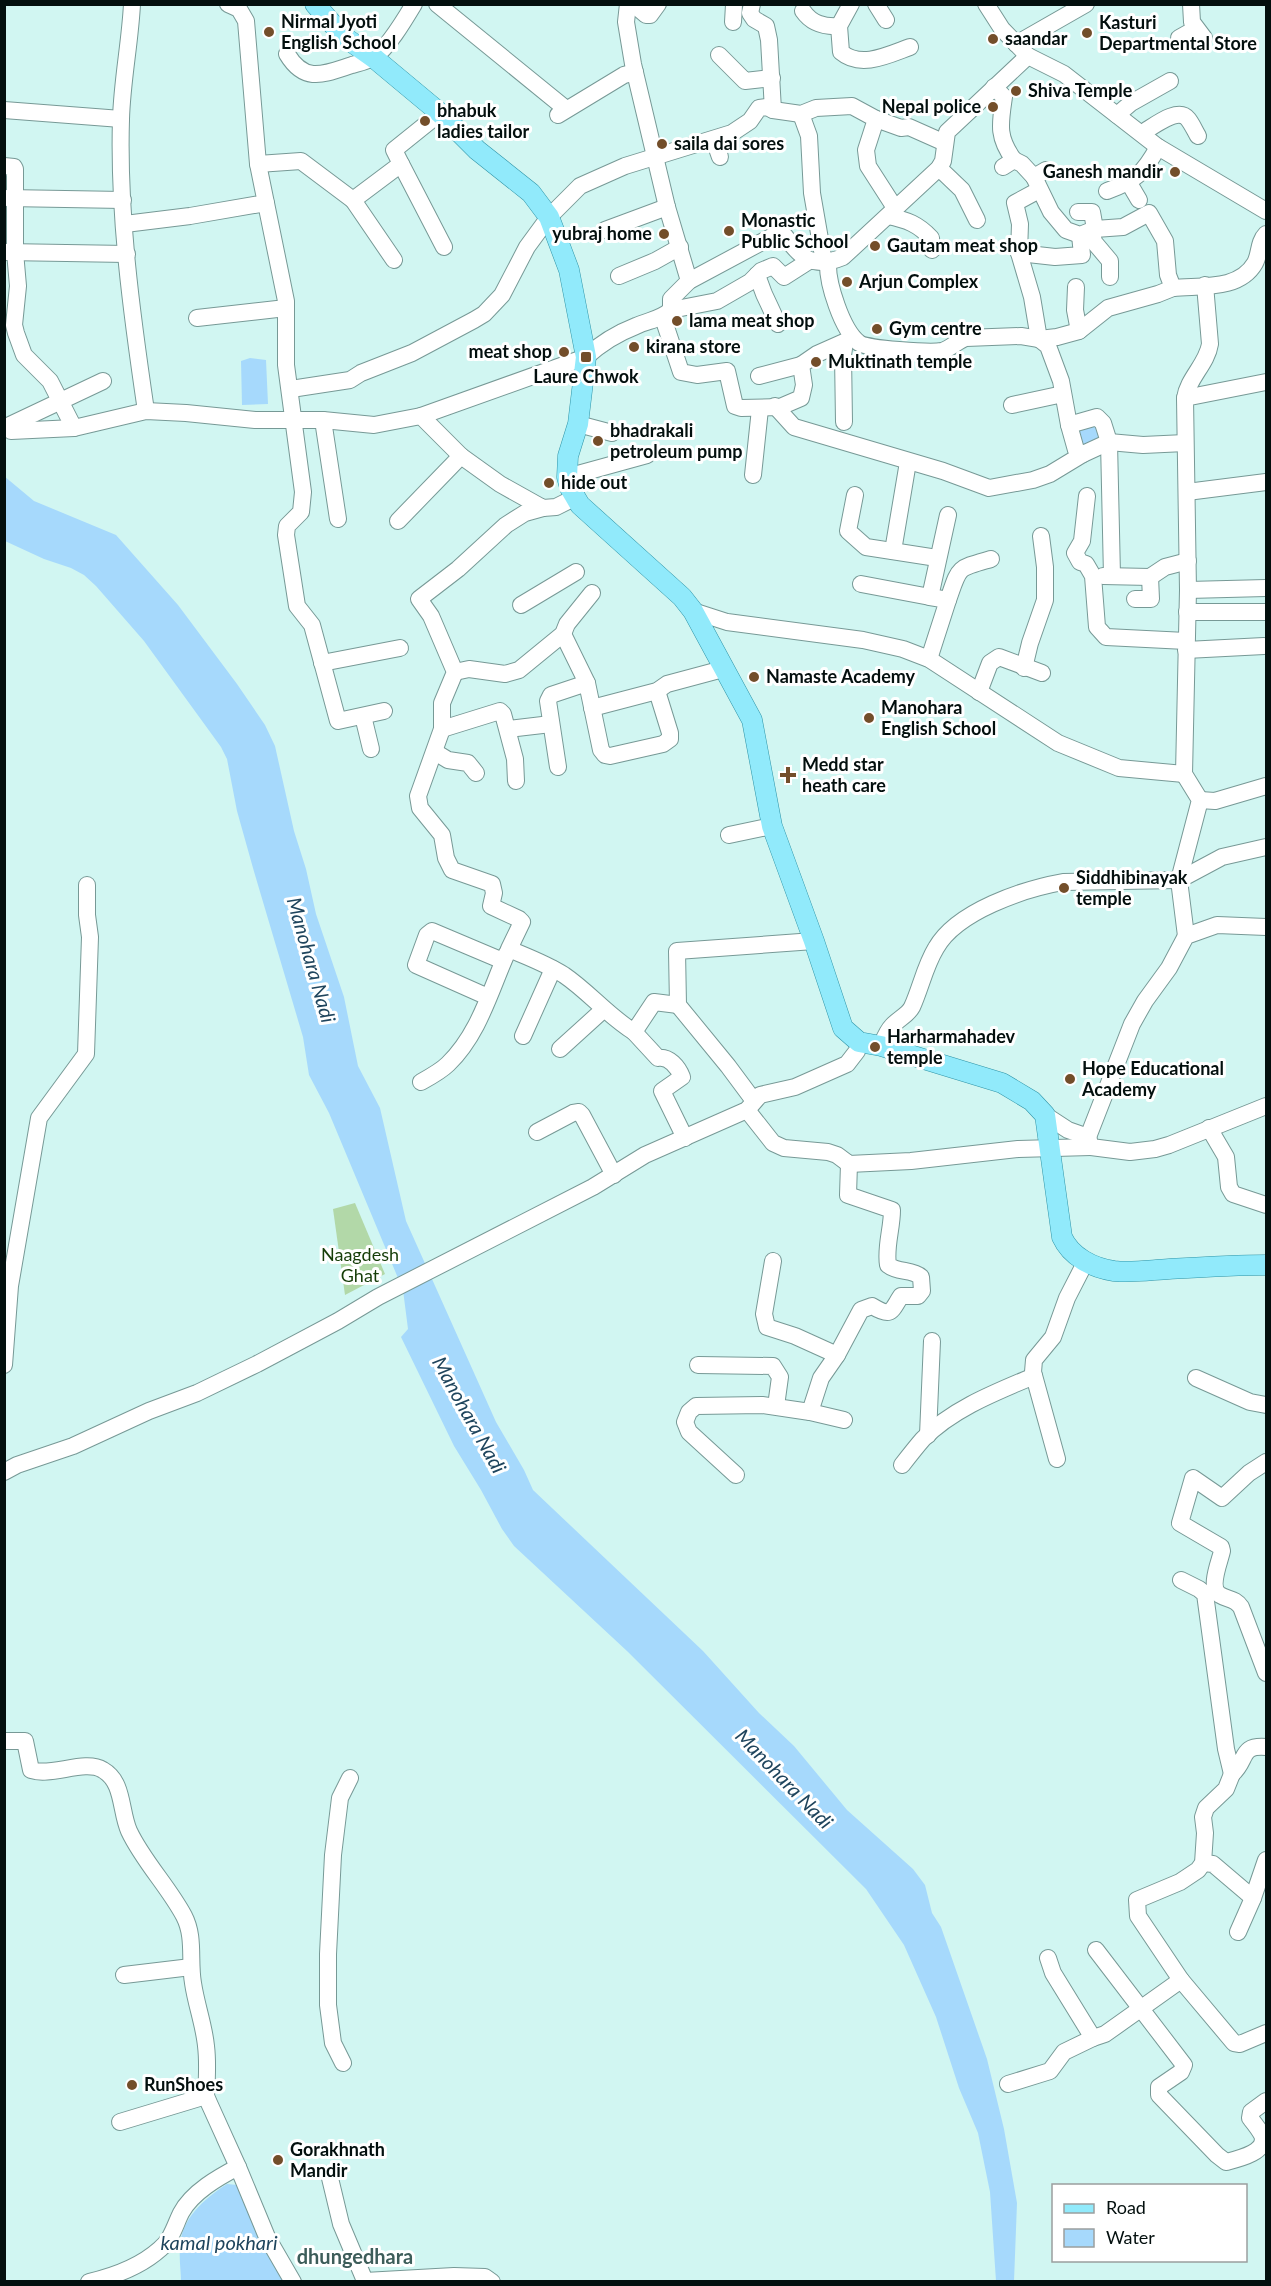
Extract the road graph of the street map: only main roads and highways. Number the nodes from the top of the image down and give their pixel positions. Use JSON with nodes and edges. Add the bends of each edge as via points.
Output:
{"nodes":[{"id":1,"x":315,"y":4,"type":"edge"},
{"id":2,"x":1266,"y":1265,"type":"edge"}],
"edges":[{"from":1,"to":2,"type":"main road","via":[[344,36],[531,193],[549,217],[569,270],[586,357],[578,424],[568,456],[567,477],[574,498],[693,611],[753,720],[772,826],[843,1028],[859,1042],[1002,1083],[1032,1101],[1045,1115],[1062,1237],[1074,1253],[1093,1266],[1125,1272]]}]}
